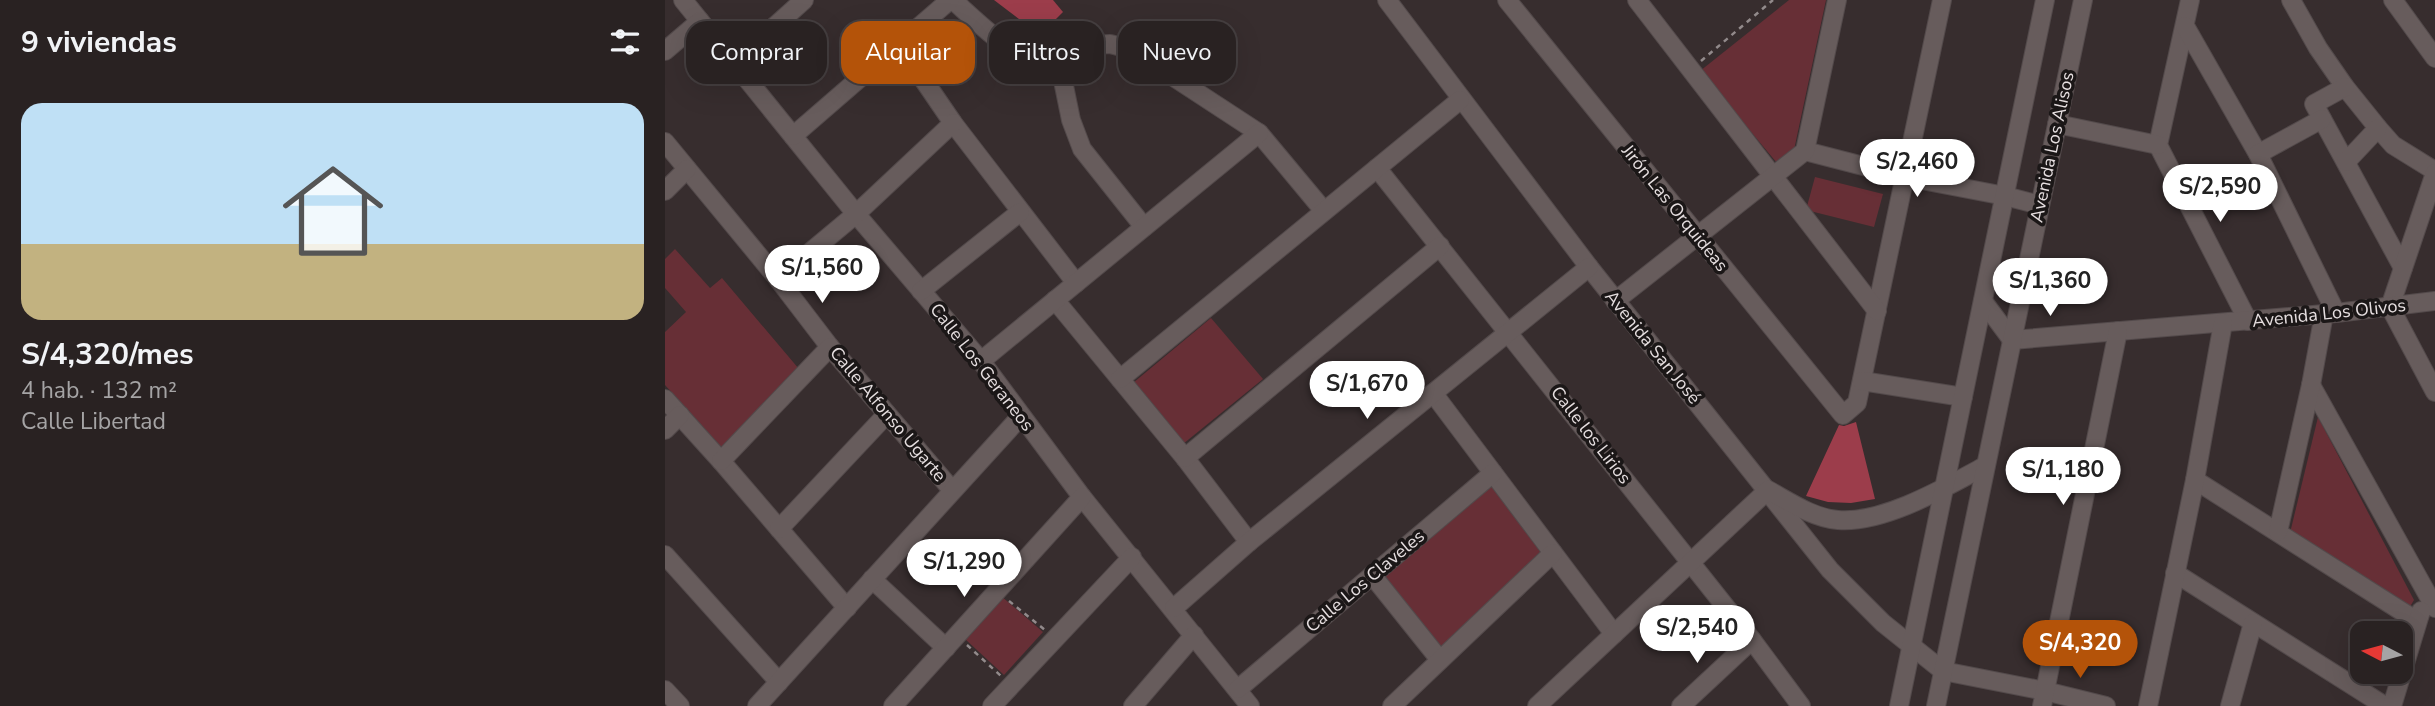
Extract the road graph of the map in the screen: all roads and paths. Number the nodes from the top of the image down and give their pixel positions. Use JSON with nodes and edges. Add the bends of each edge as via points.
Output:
{"nodes":[{"id":1,"x":683,"y":0,"type":"edge"},
{"id":2,"x":804,"y":0,"type":"edge"},
{"id":3,"x":952,"y":0,"type":"edge"},
{"id":4,"x":1387,"y":0,"type":"edge"},
{"id":5,"x":1507,"y":0,"type":"edge"},
{"id":6,"x":1773,"y":0,"type":"edge"},
{"id":7,"x":1837,"y":0,"type":"edge"},
{"id":8,"x":1942,"y":0,"type":"edge"},
{"id":9,"x":2045,"y":0,"type":"edge"},
{"id":10,"x":2083,"y":0,"type":"edge"},
{"id":11,"x":2190,"y":0,"type":"edge"},
{"id":12,"x":2291,"y":0,"type":"edge"},
{"id":13,"x":2393,"y":0,"type":"edge"},
{"id":14,"x":1643,"y":2,"type":"edge"},
{"id":15,"x":700,"y":21,"type":"edge"},
{"id":16,"x":781,"y":21,"type":"edge"},
{"id":17,"x":927,"y":21,"type":"edge"},
{"id":18,"x":2185,"y":26,"type":"junction"},
{"id":19,"x":686,"y":33,"type":"edge"},
{"id":20,"x":989,"y":33,"type":"edge"},
{"id":21,"x":1104,"y":44,"type":"edge"},
{"id":22,"x":665,"y":51,"type":"edge"},
{"id":23,"x":2435,"y":58,"type":"edge"},
{"id":24,"x":1691,"y":70,"type":"junction"},
{"id":25,"x":751,"y":84,"type":"edge"},
{"id":26,"x":853,"y":84,"type":"edge"},
{"id":27,"x":926,"y":84,"type":"edge"},
{"id":28,"x":1064,"y":84,"type":"edge"},
{"id":29,"x":2345,"y":87,"type":"junction"},
{"id":30,"x":1460,"y":100,"type":"junction"},
{"id":31,"x":2322,"y":119,"type":"junction"},
{"id":32,"x":953,"y":123,"type":"junction"},
{"id":33,"x":2057,"y":124,"type":"junction"},
{"id":34,"x":2378,"y":128,"type":"junction"},
{"id":35,"x":1259,"y":133,"type":"junction"},
{"id":36,"x":793,"y":136,"type":"junction"},
{"id":37,"x":665,"y":142,"type":"edge"},
{"id":38,"x":2158,"y":145,"type":"junction"},
{"id":39,"x":1805,"y":152,"type":"junction"},
{"id":40,"x":2257,"y":154,"type":"junction"},
{"id":41,"x":2346,"y":162,"type":"junction"},
{"id":42,"x":1377,"y":167,"type":"junction"},
{"id":43,"x":687,"y":169,"type":"junction"},
{"id":44,"x":2435,"y":172,"type":"edge"},
{"id":45,"x":1772,"y":175,"type":"junction"},
{"id":46,"x":1906,"y":177,"type":"junction"},
{"id":47,"x":665,"y":191,"type":"edge"},
{"id":48,"x":2005,"y":196,"type":"junction"},
{"id":49,"x":2040,"y":205,"type":"junction"},
{"id":50,"x":1324,"y":211,"type":"junction"},
{"id":51,"x":1020,"y":212,"type":"junction"},
{"id":52,"x":856,"y":214,"type":"junction"},
{"id":53,"x":1144,"y":227,"type":"junction"},
{"id":54,"x":1697,"y":235,"type":"junction"},
{"id":55,"x":1440,"y":246,"type":"junction"},
{"id":56,"x":1589,"y":267,"type":"junction"},
{"id":57,"x":2403,"y":268,"type":"junction"},
{"id":58,"x":778,"y":279,"type":"junction"},
{"id":59,"x":1076,"y":283,"type":"junction"},
{"id":60,"x":921,"y":291,"type":"junction"},
{"id":61,"x":1055,"y":300,"type":"junction"},
{"id":62,"x":1615,"y":301,"type":"junction"},
{"id":63,"x":1983,"y":302,"type":"junction"},
{"id":64,"x":2435,"y":302,"type":"edge"},
{"id":65,"x":2390,"y":307,"type":"junction"},
{"id":66,"x":1877,"y":311,"type":"junction"},
{"id":67,"x":2330,"y":314,"type":"junction"},
{"id":68,"x":2248,"y":321,"type":"junction"},
{"id":69,"x":2223,"y":323,"type":"junction"},
{"id":70,"x":1509,"y":331,"type":"junction"},
{"id":71,"x":2118,"y":331,"type":"junction"},
{"id":72,"x":2012,"y":340,"type":"junction"},
{"id":73,"x":830,"y":347,"type":"junction"},
{"id":74,"x":981,"y":361,"type":"junction"},
{"id":75,"x":1120,"y":379,"type":"junction"},
{"id":76,"x":1862,"y":381,"type":"junction"},
{"id":77,"x":2311,"y":385,"type":"junction"},
{"id":78,"x":1433,"y":393,"type":"junction"},
{"id":79,"x":2435,"y":393,"type":"edge"},
{"id":80,"x":1963,"y":397,"type":"junction"},
{"id":81,"x":665,"y":399,"type":"edge"},
{"id":82,"x":887,"y":414,"type":"junction"},
{"id":83,"x":680,"y":415,"type":"junction"},
{"id":84,"x":1021,"y":415,"type":"junction"},
{"id":85,"x":665,"y":430,"type":"edge"},
{"id":86,"x":1185,"y":458,"type":"junction"},
{"id":87,"x":721,"y":461,"type":"junction"},
{"id":88,"x":1985,"y":466,"type":"junction"},
{"id":89,"x":1493,"y":472,"type":"junction"},
{"id":90,"x":2195,"y":480,"type":"junction"},
{"id":91,"x":1945,"y":488,"type":"junction"},
{"id":92,"x":952,"y":490,"type":"junction"},
{"id":93,"x":1768,"y":490,"type":"junction"},
{"id":94,"x":1082,"y":497,"type":"junction"},
{"id":95,"x":779,"y":530,"type":"junction"},
{"id":96,"x":2278,"y":532,"type":"junction"},
{"id":97,"x":1249,"y":542,"type":"junction"},
{"id":98,"x":1553,"y":553,"type":"junction"},
{"id":99,"x":665,"y":555,"type":"edge"},
{"id":100,"x":1132,"y":557,"type":"junction"},
{"id":101,"x":1691,"y":562,"type":"junction"},
{"id":102,"x":2175,"y":573,"type":"junction"},
{"id":103,"x":1372,"y":575,"type":"junction"},
{"id":104,"x":872,"y":579,"type":"junction"},
{"id":105,"x":997,"y":591,"type":"junction"},
{"id":106,"x":2432,"y":597,"type":"edge"},
{"id":107,"x":847,"y":608,"type":"junction"},
{"id":108,"x":1174,"y":608,"type":"junction"},
{"id":109,"x":2417,"y":621,"type":"junction"},
{"id":110,"x":2253,"y":622,"type":"junction"},
{"id":111,"x":1194,"y":635,"type":"junction"},
{"id":112,"x":1614,"y":635,"type":"junction"},
{"id":113,"x":1055,"y":639,"type":"junction"},
{"id":114,"x":1752,"y":640,"type":"junction"},
{"id":115,"x":951,"y":642,"type":"junction"},
{"id":116,"x":1911,"y":646,"type":"junction"},
{"id":117,"x":1440,"y":660,"type":"junction"},
{"id":118,"x":1943,"y":671,"type":"junction"},
{"id":119,"x":779,"y":682,"type":"junction"},
{"id":120,"x":1011,"y":686,"type":"junction"},
{"id":121,"x":1237,"y":689,"type":"junction"},
{"id":122,"x":665,"y":690,"type":"edge"},
{"id":123,"x":2044,"y":699,"type":"edge"},
{"id":124,"x":680,"y":706,"type":"edge"},
{"id":125,"x":757,"y":706,"type":"edge"},
{"id":126,"x":894,"y":706,"type":"edge"},
{"id":127,"x":992,"y":706,"type":"edge"},
{"id":128,"x":1133,"y":706,"type":"edge"},
{"id":129,"x":1250,"y":706,"type":"edge"},
{"id":130,"x":1392,"y":706,"type":"edge"},
{"id":131,"x":1537,"y":706,"type":"edge"},
{"id":132,"x":1681,"y":706,"type":"edge"},
{"id":133,"x":1801,"y":706,"type":"edge"},
{"id":134,"x":1899,"y":706,"type":"edge"},
{"id":135,"x":1935,"y":706,"type":"edge"},
{"id":136,"x":2106,"y":706,"type":"edge"},
{"id":137,"x":2148,"y":706,"type":"edge"},
{"id":138,"x":2230,"y":706,"type":"edge"},
{"id":139,"x":2385,"y":706,"type":"edge"},
{"id":140,"x":2392,"y":706,"type":"edge"}],
"edges":[{"from":1,"to":15,"type":"street","name":"Calle Los Geraneos"},
{"from":2,"to":16,"type":"street"},
{"from":3,"to":17,"type":"street"},
{"from":3,"to":20,"type":"street"},
{"from":4,"to":30,"type":"street","name":"Avenida San José"},
{"from":5,"to":54,"type":"street","name":"Jirón Las Orquideas"},
{"from":6,"to":24,"type":"path"},
{"from":7,"to":39,"type":"street"},
{"from":8,"to":46,"type":"street"},
{"from":9,"to":48,"type":"street","name":"Avenida Los Alisos"},
{"from":10,"to":33,"type":"street","name":"Avenida Los Alisos"},
{"from":11,"to":18,"type":"street"},
{"from":12,"to":29,"type":"street"},
{"from":13,"to":23,"type":"street"},
{"from":14,"to":24,"type":"street"},
{"from":18,"to":38,"type":"street"},
{"from":18,"to":40,"type":"street"},
{"from":19,"to":22,"type":"street"},
{"from":21,"to":35,"type":"street","via":[[1126,48],[1149,61]]},
{"from":24,"to":45,"type":"street"},
{"from":25,"to":36,"type":"street","name":"Calle Los Geraneos"},
{"from":26,"to":36,"type":"street"},
{"from":27,"to":32,"type":"street"},
{"from":28,"to":53,"type":"street","via":[[1082,149]]},
{"from":29,"to":31,"type":"street","via":[[2314,104]]},
{"from":29,"to":34,"type":"street"},
{"from":30,"to":42,"type":"street"},
{"from":30,"to":56,"type":"street","name":"Avenida San José"},
{"from":31,"to":40,"type":"street"},
{"from":31,"to":41,"type":"street"},
{"from":32,"to":51,"type":"street"},
{"from":32,"to":52,"type":"street"},
{"from":33,"to":38,"type":"street"},
{"from":33,"to":49,"type":"street","name":"Avenida Los Alisos"},
{"from":34,"to":41,"type":"street"},
{"from":34,"to":44,"type":"street","via":[[2393,145]]},
{"from":35,"to":50,"type":"street"},
{"from":35,"to":53,"type":"street"},
{"from":36,"to":52,"type":"street","name":"Calle Los Geraneos"},
{"from":37,"to":43,"type":"street","name":"Calle Alfonso Ugarte"},
{"from":38,"to":68,"type":"street"},
{"from":39,"to":45,"type":"street"},
{"from":39,"to":46,"type":"street"},
{"from":40,"to":67,"type":"street"},
{"from":41,"to":57,"type":"street"},
{"from":42,"to":50,"type":"street"},
{"from":42,"to":55,"type":"street","name":"Calle los Lirios"},
{"from":43,"to":47,"type":"street"},
{"from":43,"to":58,"type":"street","name":"Calle Alfonso Ugarte"},
{"from":44,"to":57,"type":"street"},
{"from":45,"to":54,"type":"street"},
{"from":45,"to":66,"type":"street"},
{"from":46,"to":48,"type":"street"},
{"from":46,"to":66,"type":"street"},
{"from":48,"to":49,"type":"street"},
{"from":48,"to":63,"type":"street","name":"Avenida Los Alisos"},
{"from":49,"to":72,"type":"street","name":"Avenida Los Alisos"},
{"from":50,"to":75,"type":"street"},
{"from":51,"to":59,"type":"street"},
{"from":51,"to":60,"type":"street"},
{"from":52,"to":58,"type":"street"},
{"from":52,"to":60,"type":"street","name":"Calle Los Geraneos"},
{"from":53,"to":59,"type":"street"},
{"from":54,"to":62,"type":"street"},
{"from":54,"to":76,"type":"street","name":"Jirón Las Orquideas","via":[[1843,415],[1857,403]]},
{"from":55,"to":70,"type":"street","name":"Calle los Lirios"},
{"from":55,"to":86,"type":"street"},
{"from":56,"to":62,"type":"street","name":"Avenida San José"},
{"from":56,"to":70,"type":"street"},
{"from":57,"to":65,"type":"street"},
{"from":58,"to":73,"type":"street","name":"Calle Alfonso Ugarte"},
{"from":59,"to":61,"type":"street"},
{"from":60,"to":74,"type":"street","name":"Calle Los Geraneos"},
{"from":61,"to":74,"type":"street"},
{"from":61,"to":75,"type":"street"},
{"from":62,"to":93,"type":"street","name":"Avenida San José"},
{"from":63,"to":72,"type":"street"},
{"from":63,"to":80,"type":"street","name":"Avenida Los Alisos"},
{"from":64,"to":65,"type":"street","name":"Avenida Los Olivos"},
{"from":65,"to":67,"type":"street","name":"Avenida Los Olivos"},
{"from":65,"to":79,"type":"street"},
{"from":66,"to":76,"type":"street"},
{"from":67,"to":68,"type":"street","name":"Avenida Los Olivos"},
{"from":67,"to":77,"type":"street"},
{"from":68,"to":69,"type":"street","name":"Avenida Los Olivos"},
{"from":69,"to":71,"type":"street","name":"Avenida Los Olivos"},
{"from":69,"to":90,"type":"street"},
{"from":70,"to":78,"type":"street"},
{"from":70,"to":101,"type":"street","name":"Calle los Lirios"},
{"from":71,"to":72,"type":"street","name":"Avenida Los Olivos"},
{"from":71,"to":123,"type":"street"},
{"from":72,"to":88,"type":"street","name":"Avenida Los Alisos"},
{"from":73,"to":82,"type":"street","name":"Calle Alfonso Ugarte"},
{"from":73,"to":87,"type":"street"},
{"from":74,"to":84,"type":"street","name":"Calle Los Geraneos"},
{"from":75,"to":86,"type":"street"},
{"from":76,"to":80,"type":"street"},
{"from":77,"to":96,"type":"street"},
{"from":77,"to":106,"type":"street"},
{"from":78,"to":89,"type":"street"},
{"from":78,"to":97,"type":"street"},
{"from":80,"to":91,"type":"street","name":"Avenida Los Alisos"},
{"from":81,"to":83,"type":"street"},
{"from":82,"to":92,"type":"street","name":"Calle Alfonso Ugarte"},
{"from":82,"to":95,"type":"street"},
{"from":83,"to":85,"type":"street"},
{"from":83,"to":87,"type":"street"},
{"from":84,"to":92,"type":"street"},
{"from":84,"to":94,"type":"street","name":"Calle Los Geraneos"},
{"from":86,"to":97,"type":"street"},
{"from":87,"to":95,"type":"street"},
{"from":88,"to":91,"type":"street"},
{"from":88,"to":118,"type":"street","name":"Avenida Los Alisos"},
{"from":89,"to":98,"type":"street"},
{"from":89,"to":103,"type":"street","name":"Calle Los Claveles"},
{"from":90,"to":96,"type":"street"},
{"from":90,"to":102,"type":"street"},
{"from":91,"to":93,"type":"street","via":[[1866,518],[1837,520],[1808,512]]},
{"from":91,"to":116,"type":"street","name":"Avenida Los Alisos"},
{"from":92,"to":104,"type":"street"},
{"from":93,"to":101,"type":"street"},
{"from":93,"to":116,"type":"street","name":"Avenida San José","via":[[1831,570]]},
{"from":94,"to":100,"type":"street","name":"Calle Los Geraneos"},
{"from":94,"to":105,"type":"street"},
{"from":95,"to":107,"type":"street"},
{"from":96,"to":109,"type":"street"},
{"from":97,"to":108,"type":"street"},
{"from":98,"to":112,"type":"street"},
{"from":98,"to":117,"type":"street"},
{"from":99,"to":119,"type":"street"},
{"from":100,"to":108,"type":"street","name":"Calle Los Geraneos"},
{"from":100,"to":113,"type":"street"},
{"from":101,"to":112,"type":"street"},
{"from":101,"to":114,"type":"street","name":"Calle los Lirios"},
{"from":102,"to":110,"type":"street"},
{"from":102,"to":137,"type":"street"},
{"from":103,"to":117,"type":"street"},
{"from":103,"to":121,"type":"street","name":"Calle Los Claveles"},
{"from":104,"to":107,"type":"street"},
{"from":104,"to":115,"type":"street"},
{"from":105,"to":113,"type":"path"},
{"from":105,"to":115,"type":"street"},
{"from":106,"to":109,"type":"street"},
{"from":107,"to":119,"type":"street"},
{"from":108,"to":111,"type":"street","name":"Calle Los Geraneos"},
{"from":109,"to":140,"type":"street"},
{"from":110,"to":138,"type":"street"},
{"from":110,"to":139,"type":"street"},
{"from":111,"to":121,"type":"street","name":"Calle Los Geraneos"},
{"from":111,"to":128,"type":"street"},
{"from":112,"to":131,"type":"street"},
{"from":113,"to":120,"type":"street"},
{"from":114,"to":132,"type":"street"},
{"from":114,"to":133,"type":"street","name":"Calle los Lirios"},
{"from":115,"to":120,"type":"path"},
{"from":115,"to":126,"type":"street"},
{"from":116,"to":118,"type":"street","name":"Avenida San José"},
{"from":116,"to":134,"type":"street","name":"Avenida Los Alisos"},
{"from":117,"to":130,"type":"street"},
{"from":118,"to":123,"type":"street"},
{"from":118,"to":135,"type":"street","name":"Avenida Los Alisos"},
{"from":119,"to":125,"type":"street"},
{"from":120,"to":127,"type":"street"},
{"from":121,"to":129,"type":"street","name":"Calle Los Geraneos"},
{"from":122,"to":124,"type":"street"},
{"from":123,"to":136,"type":"street"}]}
